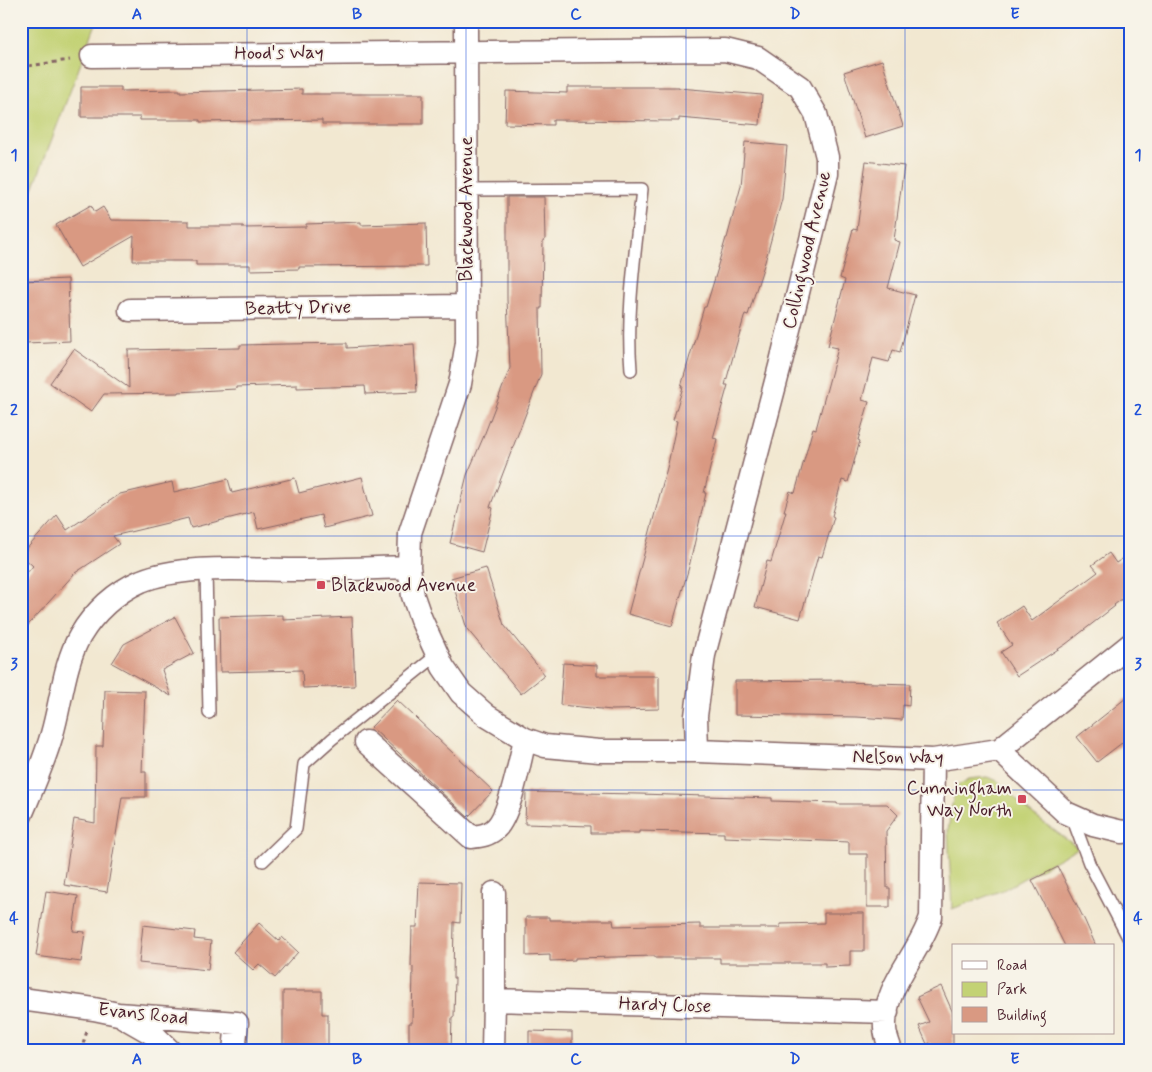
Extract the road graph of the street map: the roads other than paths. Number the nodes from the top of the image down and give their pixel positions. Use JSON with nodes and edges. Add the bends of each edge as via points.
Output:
{"nodes":[{"id":1,"x":466,"y":21,"type":"edge"},
{"id":2,"x":466,"y":53,"type":"junction"},
{"id":3,"x":92,"y":56,"type":"road end"},
{"id":4,"x":466,"y":190,"type":"junction"},
{"id":5,"x":466,"y":306,"type":"junction"},
{"id":6,"x":130,"y":310,"type":"dead end"},
{"id":7,"x":631,"y":370,"type":"dead end"},
{"id":8,"x":409,"y":567,"type":"junction"},
{"id":9,"x":206,"y":570,"type":"junction"},
{"id":10,"x":1131,"y":644,"type":"edge"},
{"id":11,"x":438,"y":655,"type":"junction"},
{"id":12,"x":209,"y":713,"type":"dead end"},
{"id":13,"x":525,"y":739,"type":"junction"},
{"id":14,"x":366,"y":742,"type":"dead end"},
{"id":15,"x":999,"y":750,"type":"junction"},
{"id":16,"x":697,"y":752,"type":"junction"},
{"id":17,"x":933,"y":760,"type":"junction"},
{"id":18,"x":24,"y":802,"type":"edge"},
{"id":19,"x":1071,"y":815,"type":"junction"},
{"id":20,"x":1131,"y":831,"type":"edge"},
{"id":21,"x":263,"y":861,"type":"dead end"},
{"id":22,"x":494,"y":893,"type":"dead end"},
{"id":23,"x":1131,"y":943,"type":"edge"},
{"id":24,"x":21,"y":999,"type":"edge"},
{"id":25,"x":494,"y":1000,"type":"junction"},
{"id":26,"x":887,"y":1012,"type":"junction"},
{"id":27,"x":118,"y":1014,"type":"junction"},
{"id":28,"x":170,"y":1051,"type":"edge"},
{"id":29,"x":234,"y":1051,"type":"edge"},
{"id":30,"x":493,"y":1051,"type":"edge"},
{"id":31,"x":891,"y":1051,"type":"edge"}],
"edges":[{"from":1,"to":2,"type":"street","name":"Blackwood Avenue"},
{"from":2,"to":3,"type":"street","name":"Hood's Way"},
{"from":2,"to":4,"type":"street","name":"Blackwood Avenue"},
{"from":2,"to":16,"type":"street","name":"Collingwood Avenue","via":[[725,50],[758,58],[780,72],[800,87],[816,114],[827,157],[827,174],[704,655],[696,716]]},
{"from":4,"to":5,"type":"street","name":"Blackwood Avenue"},
{"from":4,"to":7,"type":"lane","via":[[642,189],[631,293]]},
{"from":5,"to":6,"type":"street","name":"Beatty Drive"},
{"from":5,"to":8,"type":"street","name":"Blackwood Avenue","via":[[467,342],[460,384],[410,533]]},
{"from":8,"to":9,"type":"street"},
{"from":8,"to":11,"type":"street","name":"Blackwood Avenue","via":[[421,619]]},
{"from":9,"to":12,"type":"lane"},
{"from":9,"to":18,"type":"street","via":[[142,581],[105,604],[91,621],[73,655],[52,734]]},
{"from":10,"to":15,"type":"street"},
{"from":11,"to":13,"type":"street","name":"Blackwood Avenue","via":[[461,693],[486,716]]},
{"from":11,"to":21,"type":"lane","via":[[332,738],[304,764],[296,829]]},
{"from":13,"to":14,"type":"street","via":[[505,816],[497,828],[486,835],[471,837]]},
{"from":13,"to":16,"type":"street","name":"Blackwood Avenue","via":[[545,746],[599,751]]},
{"from":15,"to":17,"type":"street","name":"Nelson Way"},
{"from":15,"to":19,"type":"street"},
{"from":16,"to":17,"type":"street","name":"Nelson Way"},
{"from":17,"to":26,"type":"street","via":[[931,917],[926,932],[894,986]]},
{"from":19,"to":20,"type":"street","via":[[1093,825]]},
{"from":19,"to":23,"type":"lane","via":[[1089,863]]},
{"from":22,"to":25,"type":"street"},
{"from":24,"to":27,"type":"street","name":"Evans Road"},
{"from":25,"to":26,"type":"street","name":"Hardy Close"},
{"from":25,"to":30,"type":"street"},
{"from":26,"to":31,"type":"street","via":[[885,1028]]},
{"from":27,"to":28,"type":"street","via":[[153,1034]]},
{"from":27,"to":29,"type":"street","name":"Evans Road","via":[[237,1023]]}]}
